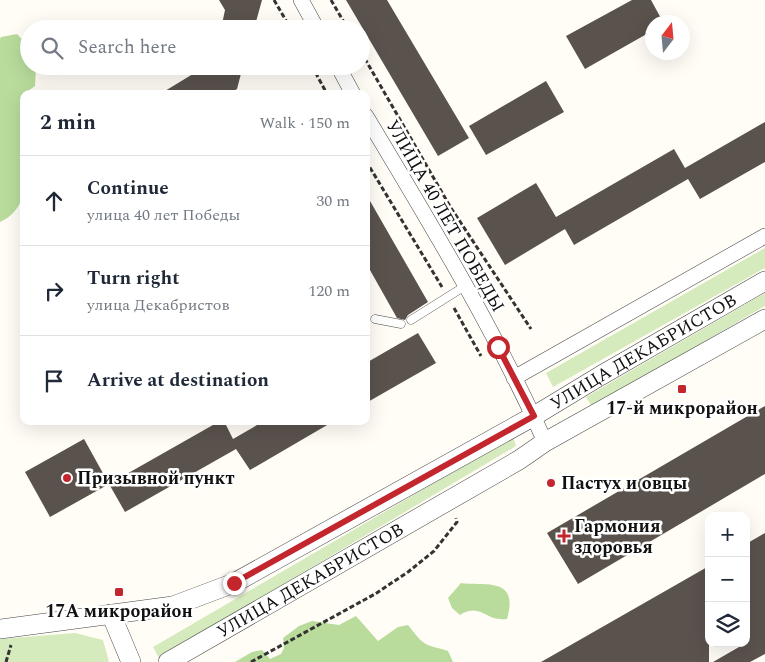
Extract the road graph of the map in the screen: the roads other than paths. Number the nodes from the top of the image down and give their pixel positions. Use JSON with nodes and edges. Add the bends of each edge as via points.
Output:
{"nodes":[{"id":1,"x":301,"y":0,"type":"edge"},
{"id":2,"x":312,"y":20,"type":"edge"},
{"id":3,"x":343,"y":75,"type":"edge"},
{"id":4,"x":351,"y":90,"type":"edge"},
{"id":5,"x":370,"y":123,"type":"edge"},
{"id":6,"x":765,"y":236,"type":"edge"},
{"id":7,"x":765,"y":281,"type":"edge"},
{"id":8,"x":465,"y":286,"type":"junction"},
{"id":9,"x":375,"y":319,"type":"dead end"},
{"id":10,"x":765,"y":319,"type":"edge"},
{"id":11,"x":411,"y":320,"type":"dead end"},
{"id":12,"x":401,"y":324,"type":"dead end"},
{"id":13,"x":514,"y":378,"type":"junction"},
{"id":14,"x":534,"y":416,"type":"junction"},
{"id":15,"x":545,"y":442,"type":"junction"},
{"id":16,"x":111,"y":614,"type":"junction"},
{"id":17,"x":6,"y":634,"type":"edge"},
{"id":18,"x":131,"y":662,"type":"edge"},
{"id":19,"x":168,"y":662,"type":"edge"}],
"edges":[{"from":1,"to":2,"type":"street"},
{"from":3,"to":4,"type":"street"},
{"from":5,"to":8,"type":"street","name":"УЛИЦА 40 ЛЕТ ПОБЕДЫ"},
{"from":6,"to":13,"type":"street"},
{"from":7,"to":14,"type":"street","name":"УЛИЦА ДЕКАБРИСТОВ"},
{"from":8,"to":11,"type":"lane"},
{"from":8,"to":13,"type":"street","name":"УЛИЦА 40 ЛЕТ ПОБЕДЫ"},
{"from":9,"to":12,"type":"lane"},
{"from":10,"to":15,"type":"street","name":"УЛИЦА ДЕКАБРИСТОВ"},
{"from":13,"to":14,"type":"street","name":"УЛИЦА 40 ЛЕТ ПОБЕДЫ"},
{"from":14,"to":15,"type":"street","name":"УЛИЦА 40 ЛЕТ ПОБЕДЫ"},
{"from":14,"to":16,"type":"street","name":"УЛИЦА ДЕКАБРИСТОВ","via":[[234,583],[173,606]]},
{"from":15,"to":19,"type":"street","name":"УЛИЦА ДЕКАБРИСТОВ"},
{"from":16,"to":17,"type":"street","name":"УЛИЦА ДЕКАБРИСТОВ"},
{"from":16,"to":18,"type":"street"}]}
